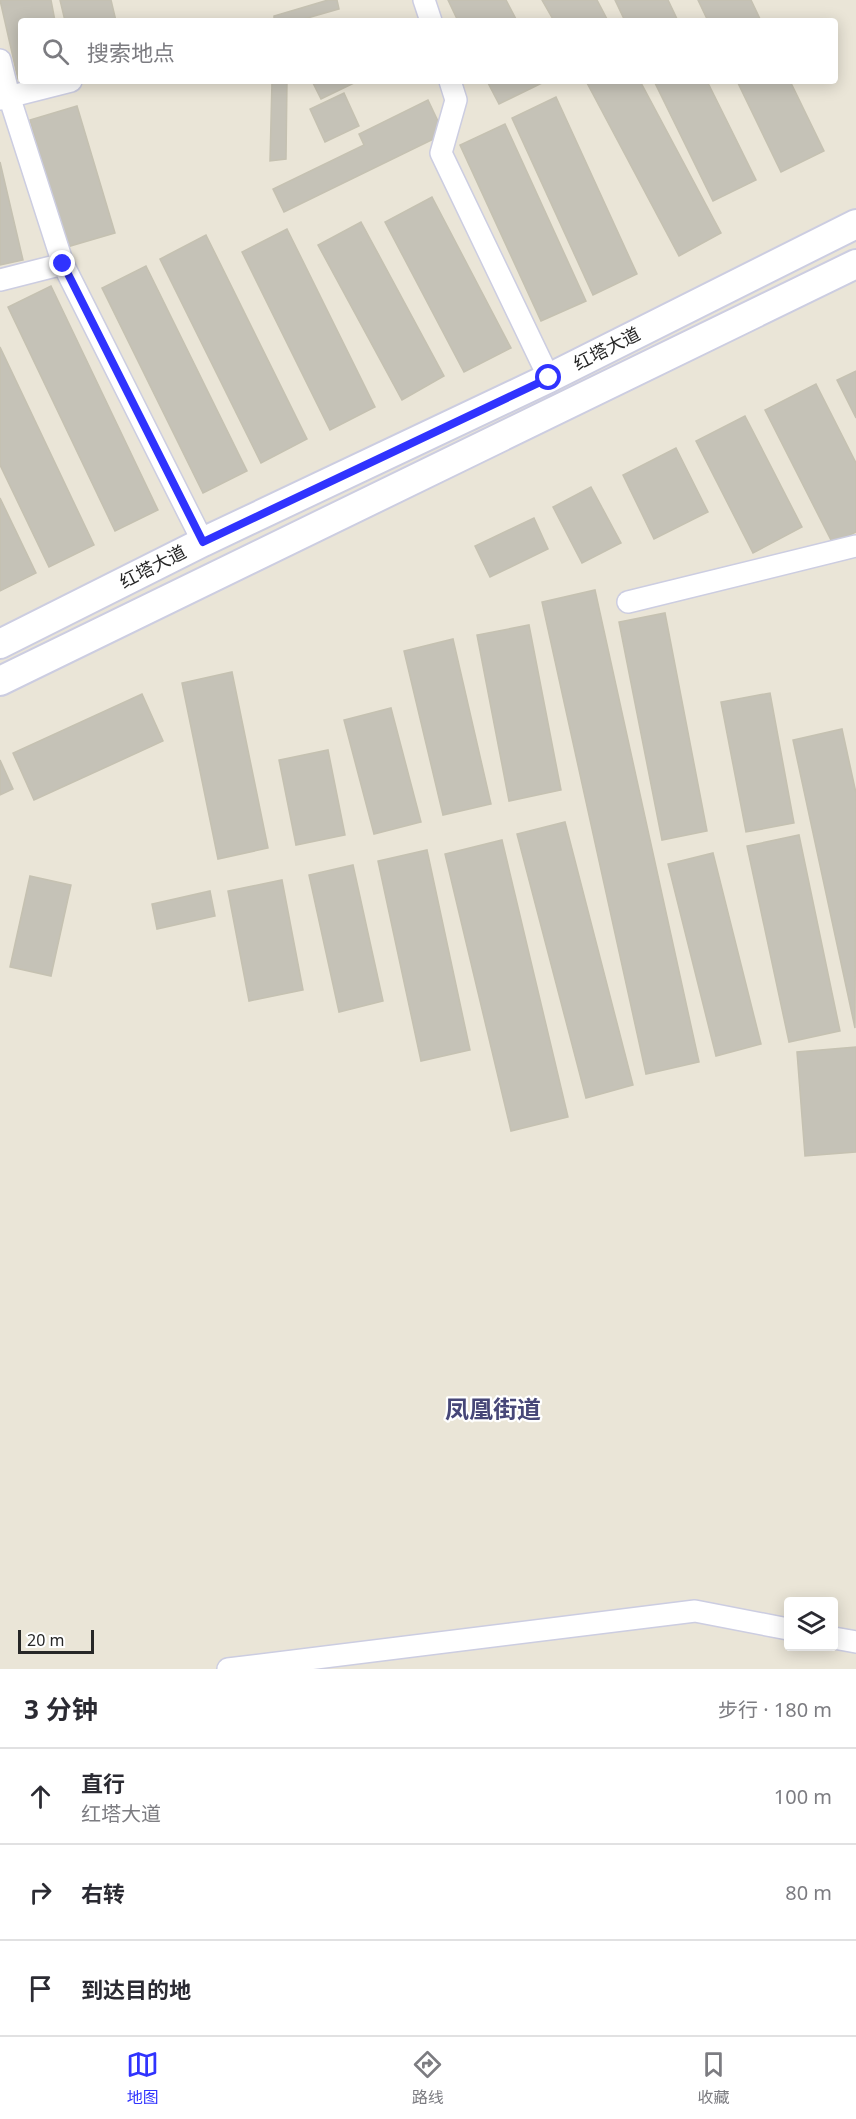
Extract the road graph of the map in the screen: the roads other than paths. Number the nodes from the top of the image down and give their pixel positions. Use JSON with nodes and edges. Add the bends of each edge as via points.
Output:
{"nodes":[{"id":1,"x":424,"y":0,"type":"edge"},
{"id":2,"x":430,"y":18,"type":"edge"},
{"id":3,"x":0,"y":60,"type":"edge"},
{"id":4,"x":59,"y":84,"type":"edge"},
{"id":5,"x":451,"y":84,"type":"edge"},
{"id":6,"x":5,"y":97,"type":"edge"},
{"id":7,"x":856,"y":224,"type":"edge"},
{"id":8,"x":63,"y":264,"type":"junction"},
{"id":9,"x":856,"y":264,"type":"edge"},
{"id":10,"x":0,"y":280,"type":"edge"},
{"id":11,"x":549,"y":378,"type":"junction"},
{"id":12,"x":203,"y":542,"type":"junction"},
{"id":13,"x":856,"y":546,"type":"edge"},
{"id":14,"x":628,"y":602,"type":"dead end"},
{"id":15,"x":0,"y":644,"type":"edge"},
{"id":16,"x":0,"y":681,"type":"edge"},
{"id":17,"x":784,"y":1628,"type":"edge"},
{"id":18,"x":838,"y":1639,"type":"edge"},
{"id":19,"x":856,"y":1642,"type":"edge"},
{"id":20,"x":228,"y":1669,"type":"edge"}],
"edges":[{"from":1,"to":2,"type":"street"},
{"from":3,"to":6,"type":"street"},
{"from":4,"to":6,"type":"street"},
{"from":5,"to":11,"type":"street","via":[[456,100],[441,153]]},
{"from":6,"to":8,"type":"street"},
{"from":7,"to":11,"type":"main road","name":"红塔大道"},
{"from":8,"to":10,"type":"street"},
{"from":8,"to":12,"type":"street"},
{"from":9,"to":16,"type":"main road","name":"红塔大道"},
{"from":11,"to":12,"type":"main road","name":"红塔大道"},
{"from":12,"to":15,"type":"main road","name":"红塔大道"},
{"from":13,"to":14,"type":"street"},
{"from":17,"to":20,"type":"street","via":[[694,1611]]},
{"from":18,"to":19,"type":"street"}]}
